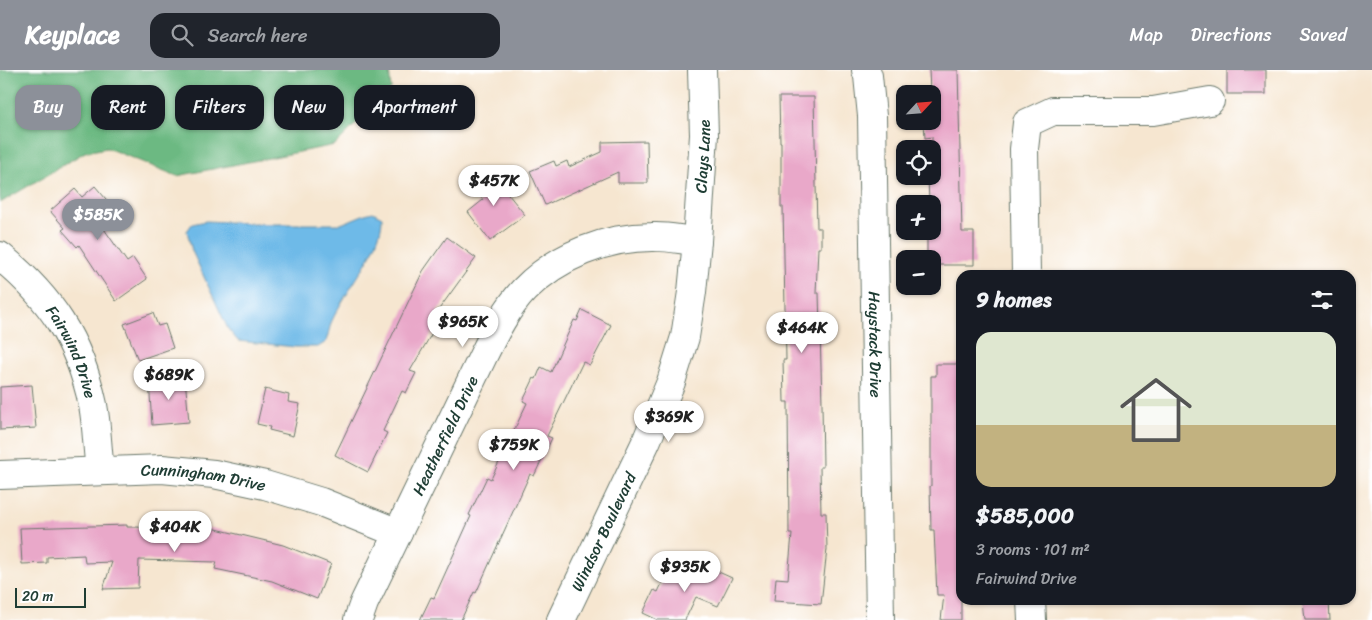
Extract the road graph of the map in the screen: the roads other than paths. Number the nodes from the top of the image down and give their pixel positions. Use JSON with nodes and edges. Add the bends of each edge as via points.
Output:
{"nodes":[{"id":1,"x":702,"y":70,"type":"edge"},
{"id":2,"x":866,"y":70,"type":"edge"},
{"id":3,"x":1210,"y":101,"type":"dead end"},
{"id":4,"x":697,"y":241,"type":"junction"},
{"id":5,"x":0,"y":256,"type":"edge"},
{"id":6,"x":1026,"y":270,"type":"edge"},
{"id":7,"x":100,"y":470,"type":"junction"},
{"id":8,"x":0,"y":474,"type":"edge"},
{"id":9,"x":398,"y":533,"type":"junction"},
{"id":10,"x":1031,"y":605,"type":"edge"},
{"id":11,"x":358,"y":620,"type":"edge"},
{"id":12,"x":561,"y":620,"type":"edge"},
{"id":13,"x":880,"y":620,"type":"edge"},
{"id":14,"x":1032,"y":620,"type":"edge"}],
"edges":[{"from":1,"to":4,"type":"street","name":"Clays Lane","via":[[704,135]]},
{"from":2,"to":13,"type":"street","name":"Haystack Drive","via":[[872,126]]},
{"from":3,"to":6,"type":"street","via":[[1153,110],[1053,111],[1027,123],[1024,149]]},
{"from":4,"to":9,"type":"street","name":"Heatherfield Drive","via":[[652,237],[617,240],[582,250],[524,290],[502,320],[484,354]]},
{"from":4,"to":12,"type":"street","name":"Windsor Boulevard","via":[[685,337],[671,382]]},
{"from":5,"to":7,"type":"street","name":"Fairwind Drive","via":[[25,276],[67,332],[83,367],[93,406]]},
{"from":7,"to":8,"type":"street","name":"Cunningham Drive"},
{"from":7,"to":9,"type":"street","name":"Cunningham Drive","via":[[162,469],[265,485],[320,502]]},
{"from":9,"to":11,"type":"street","name":"Heatherfield Drive"},
{"from":10,"to":14,"type":"street"}]}
